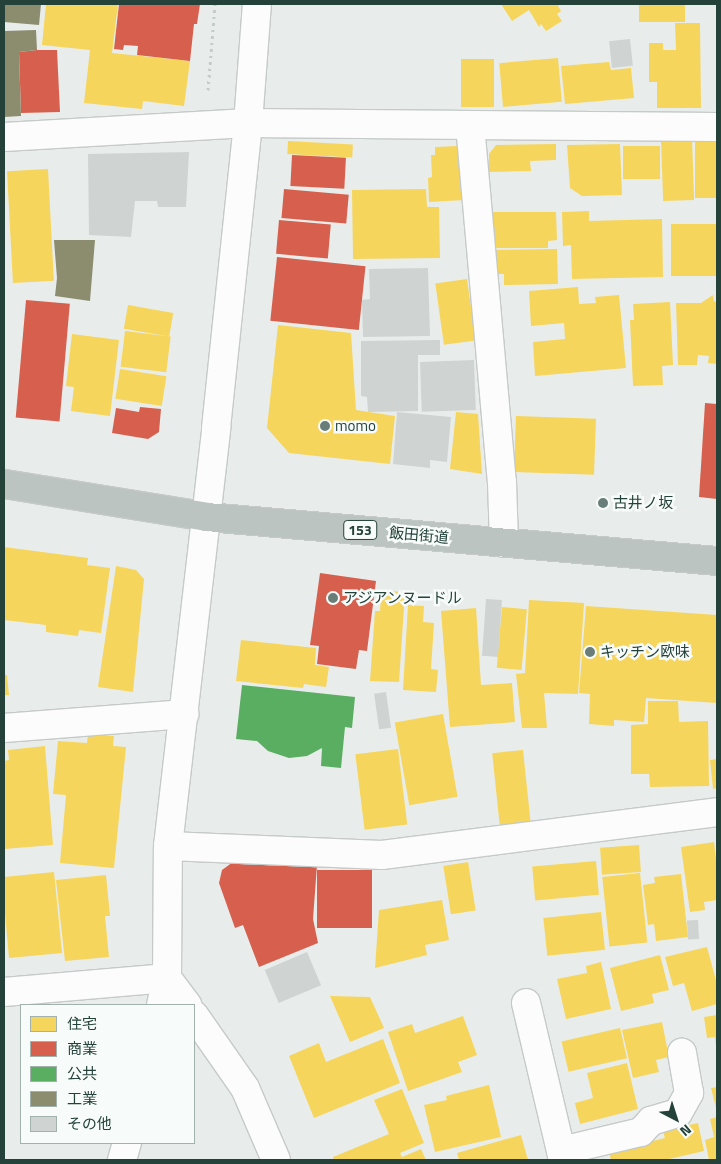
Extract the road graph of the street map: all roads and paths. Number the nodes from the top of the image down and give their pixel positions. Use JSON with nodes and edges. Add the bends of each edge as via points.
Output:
{"nodes":[{"id":1,"x":215,"y":4,"type":"edge"},
{"id":2,"x":257,"y":4,"type":"edge"},
{"id":3,"x":207,"y":100,"type":"dead end"},
{"id":4,"x":248,"y":123,"type":"junction"},
{"id":5,"x":470,"y":125,"type":"junction"},
{"id":6,"x":717,"y":128,"type":"edge"},
{"id":7,"x":4,"y":137,"type":"edge"},
{"id":8,"x":4,"y":484,"type":"edge"},
{"id":9,"x":206,"y":517,"type":"junction"},
{"id":10,"x":504,"y":542,"type":"junction"},
{"id":11,"x":717,"y":561,"type":"edge"},
{"id":12,"x":184,"y":714,"type":"junction"},
{"id":13,"x":4,"y":728,"type":"edge"},
{"id":14,"x":717,"y":812,"type":"edge"},
{"id":15,"x":168,"y":846,"type":"junction"},
{"id":16,"x":167,"y":978,"type":"junction"},
{"id":17,"x":4,"y":992,"type":"edge"},
{"id":18,"x":526,"y":1003,"type":"dead end"},
{"id":19,"x":161,"y":1004,"type":"edge"},
{"id":20,"x":186,"y":1004,"type":"edge"},
{"id":21,"x":195,"y":1016,"type":"edge"},
{"id":22,"x":682,"y":1052,"type":"dead end"},
{"id":23,"x":127,"y":1144,"type":"edge"},
{"id":24,"x":562,"y":1155,"type":"edge"},
{"id":25,"x":122,"y":1160,"type":"edge"},
{"id":26,"x":276,"y":1160,"type":"edge"}],
"edges":[{"from":1,"to":3,"type":"path"},
{"from":2,"to":4,"type":"street"},
{"from":4,"to":5,"type":"street"},
{"from":4,"to":7,"type":"street"},
{"from":4,"to":9,"type":"street"},
{"from":5,"to":6,"type":"street"},
{"from":5,"to":10,"type":"street","via":[[502,482]]},
{"from":8,"to":9,"type":"highway","name":"飯田街道","number":"153"},
{"from":9,"to":10,"type":"highway","name":"飯田街道","number":"153"},
{"from":9,"to":12,"type":"street"},
{"from":10,"to":11,"type":"highway","name":"飯田街道","number":"153"},
{"from":12,"to":13,"type":"street"},
{"from":12,"to":15,"type":"street"},
{"from":14,"to":15,"type":"street","via":[[382,855]]},
{"from":15,"to":16,"type":"street"},
{"from":16,"to":17,"type":"street"},
{"from":16,"to":19,"type":"street"},
{"from":16,"to":20,"type":"street"},
{"from":18,"to":24,"type":"street"},
{"from":21,"to":26,"type":"street","via":[[245,1088]]},
{"from":22,"to":24,"type":"street","via":[[690,1093],[678,1113],[650,1121],[641,1132]]},
{"from":23,"to":25,"type":"street"}]}
